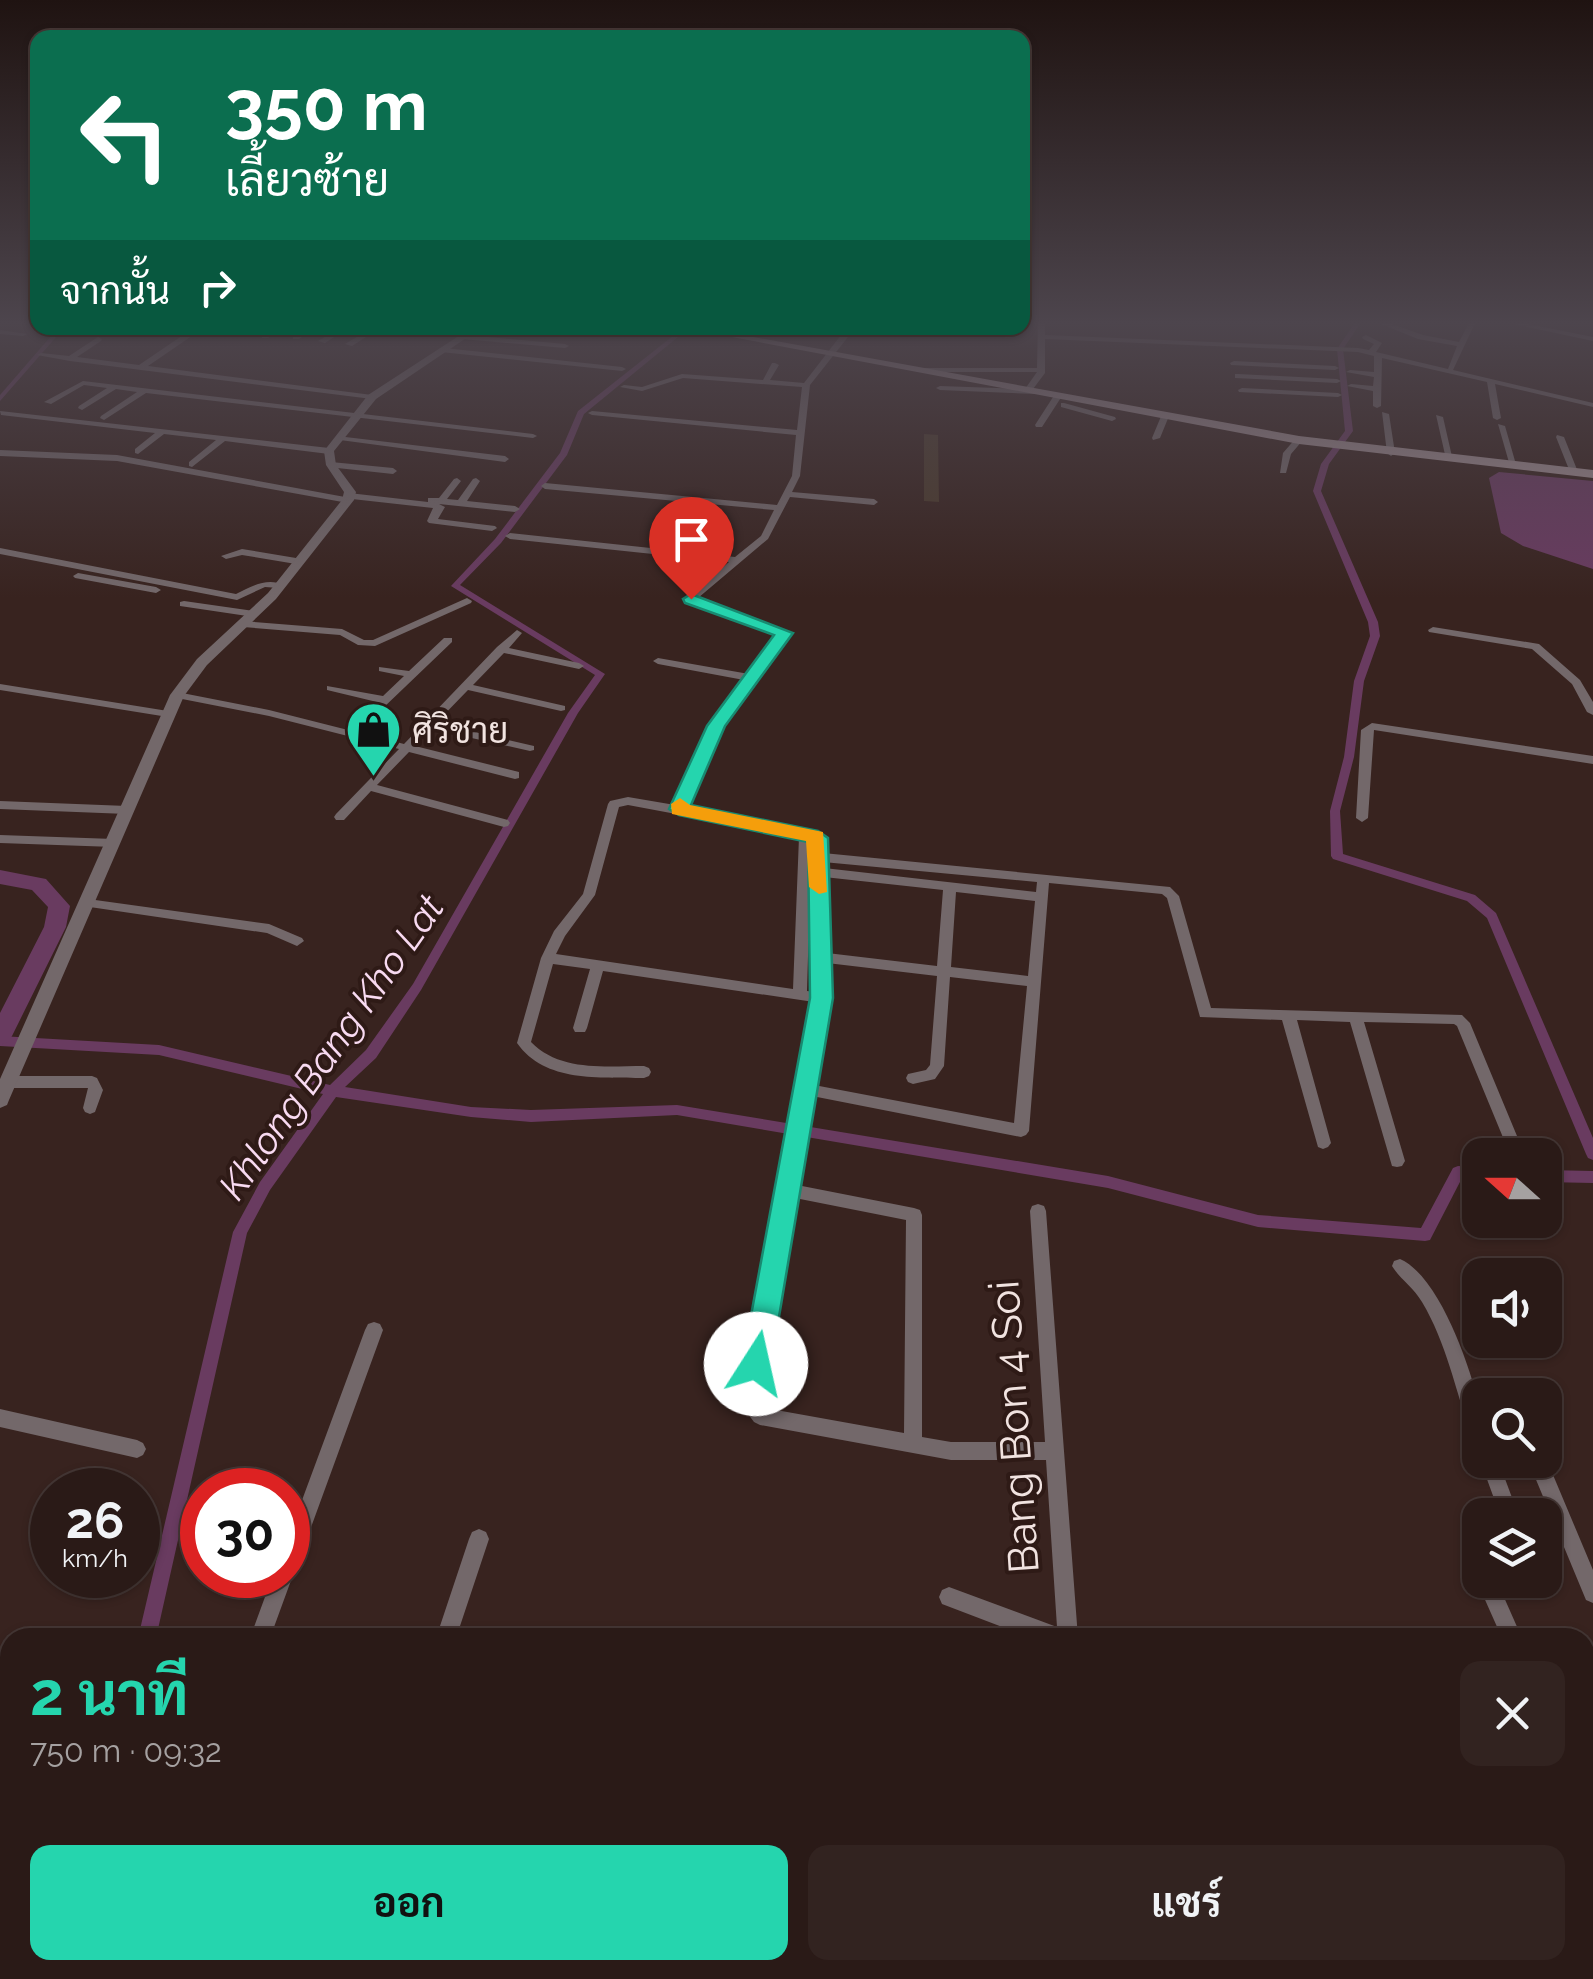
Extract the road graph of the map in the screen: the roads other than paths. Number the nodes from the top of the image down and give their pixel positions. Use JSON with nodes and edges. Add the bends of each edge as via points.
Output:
{"nodes":[{"id":1,"x":12,"y":413,"type":"edge"},
{"id":2,"x":111,"y":413,"type":"edge"},
{"id":3,"x":328,"y":413,"type":"edge"},
{"id":4,"x":361,"y":413,"type":"edge"},
{"id":5,"x":596,"y":413,"type":"edge"},
{"id":6,"x":802,"y":413,"type":"edge"},
{"id":7,"x":1050,"y":413,"type":"edge"},
{"id":8,"x":1103,"y":413,"type":"edge"},
{"id":9,"x":1142,"y":413,"type":"edge"},
{"id":10,"x":1382,"y":413,"type":"edge"},
{"id":11,"x":1497,"y":413,"type":"edge"},
{"id":12,"x":1165,"y":416,"type":"junction"},
{"id":13,"x":358,"y":417,"type":"junction"},
{"id":14,"x":104,"y":418,"type":"dead end"},
{"id":15,"x":1439,"y":418,"type":"dead end"},
{"id":16,"x":1112,"y":419,"type":"dead end"},
{"id":17,"x":1039,"y":425,"type":"dead end"},
{"id":18,"x":162,"y":432,"type":"junction"},
{"id":19,"x":800,"y":433,"type":"junction"},
{"id":20,"x":533,"y":436,"type":"dead end"},
{"id":21,"x":1560,"y":437,"type":"dead end"},
{"id":22,"x":340,"y":438,"type":"junction"},
{"id":23,"x":1156,"y":438,"type":"dead end"},
{"id":24,"x":223,"y":439,"type":"junction"},
{"id":25,"x":1300,"y":440,"type":"junction"},
{"id":26,"x":138,"y":451,"type":"dead end"},
{"id":27,"x":328,"y":451,"type":"junction"},
{"id":28,"x":0,"y":453,"type":"edge"},
{"id":29,"x":1391,"y":453,"type":"junction"},
{"id":30,"x":505,"y":459,"type":"dead end"},
{"id":31,"x":1450,"y":459,"type":"junction"},
{"id":32,"x":192,"y":464,"type":"dead end"},
{"id":33,"x":331,"y":465,"type":"junction"},
{"id":34,"x":1514,"y":466,"type":"junction"},
{"id":35,"x":393,"y":471,"type":"dead end"},
{"id":36,"x":1283,"y":471,"type":"dead end"},
{"id":37,"x":1574,"y":472,"type":"junction"},
{"id":38,"x":1593,"y":474,"type":"edge"},
{"id":39,"x":458,"y":481,"type":"dead end"},
{"id":40,"x":476,"y":481,"type":"dead end"},
{"id":41,"x":545,"y":486,"type":"dead end"},
{"id":42,"x":787,"y":494,"type":"junction"},
{"id":43,"x":349,"y":496,"type":"junction"},
{"id":44,"x":441,"y":500,"type":"junction"},
{"id":45,"x":874,"y":502,"type":"dead end"},
{"id":46,"x":460,"y":503,"type":"junction"},
{"id":47,"x":514,"y":508,"type":"dead end"},
{"id":48,"x":779,"y":508,"type":"junction"},
{"id":49,"x":492,"y":528,"type":"dead end"},
{"id":50,"x":510,"y":536,"type":"dead end"},
{"id":51,"x":0,"y":551,"type":"edge"},
{"id":52,"x":226,"y":556,"type":"dead end"},
{"id":53,"x":737,"y":560,"type":"junction"},
{"id":54,"x":296,"y":561,"type":"junction"},
{"id":55,"x":78,"y":576,"type":"dead end"},
{"id":56,"x":279,"y":585,"type":"junction"},
{"id":57,"x":467,"y":601,"type":"dead end"},
{"id":58,"x":184,"y":604,"type":"dead end"},
{"id":59,"x":228,"y":609,"type":"junction"},
{"id":60,"x":249,"y":619,"type":"junction"},
{"id":61,"x":1433,"y":630,"type":"dead end"},
{"id":62,"x":518,"y":633,"type":"dead end"},
{"id":63,"x":448,"y":640,"type":"dead end"},
{"id":64,"x":501,"y":650,"type":"junction"},
{"id":65,"x":658,"y":660,"type":"dead end"},
{"id":66,"x":579,"y":666,"type":"dead end"},
{"id":67,"x":382,"y":668,"type":"dead end"},
{"id":68,"x":412,"y":675,"type":"junction"},
{"id":69,"x":752,"y":678,"type":"junction"},
{"id":70,"x":466,"y":686,"type":"junction"},
{"id":71,"x":0,"y":688,"type":"edge"},
{"id":72,"x":332,"y":688,"type":"dead end"},
{"id":73,"x":176,"y":695,"type":"junction"},
{"id":74,"x":385,"y":700,"type":"junction"},
{"id":75,"x":561,"y":708,"type":"dead end"},
{"id":76,"x":1593,"y":712,"type":"edge"},
{"id":77,"x":168,"y":714,"type":"junction"},
{"id":78,"x":428,"y":725,"type":"junction"},
{"id":79,"x":350,"y":734,"type":"junction"},
{"id":80,"x":405,"y":748,"type":"junction"},
{"id":81,"x":530,"y":748,"type":"dead end"},
{"id":82,"x":1593,"y":760,"type":"edge"},
{"id":83,"x":515,"y":775,"type":"dead end"},
{"id":84,"x":369,"y":787,"type":"junction"},
{"id":85,"x":0,"y":805,"type":"edge"},
{"id":86,"x":679,"y":809,"type":"junction"},
{"id":87,"x":128,"y":810,"type":"junction"},
{"id":88,"x":340,"y":817,"type":"dead end"},
{"id":89,"x":1362,"y":818,"type":"dead end"},
{"id":90,"x":504,"y":823,"type":"dead end"},
{"id":91,"x":804,"y":834,"type":"junction"},
{"id":92,"x":0,"y":839,"type":"edge"},
{"id":93,"x":114,"y":843,"type":"junction"},
{"id":94,"x":818,"y":864,"type":"junction"},
{"id":95,"x":950,"y":886,"type":"junction"},
{"id":96,"x":1042,"y":889,"type":"junction"},
{"id":97,"x":88,"y":904,"type":"junction"},
{"id":98,"x":297,"y":941,"type":"dead end"},
{"id":99,"x":822,"y":957,"type":"junction"},
{"id":100,"x":548,"y":958,"type":"junction"},
{"id":101,"x":598,"y":965,"type":"junction"},
{"id":102,"x":945,"y":970,"type":"junction"},
{"id":103,"x":1034,"y":982,"type":"junction"},
{"id":104,"x":800,"y":994,"type":"junction"},
{"id":105,"x":822,"y":998,"type":"junction"},
{"id":106,"x":1288,"y":1016,"type":"junction"},
{"id":107,"x":1356,"y":1018,"type":"junction"},
{"id":108,"x":580,"y":1028,"type":"dead end"},
{"id":109,"x":644,"y":1072,"type":"dead end"},
{"id":110,"x":912,"y":1078,"type":"dead end"},
{"id":111,"x":807,"y":1089,"type":"junction"},
{"id":112,"x":4,"y":1091,"type":"edge"},
{"id":113,"x":90,"y":1108,"type":"dead end"},
{"id":114,"x":1510,"y":1138,"type":"edge"},
{"id":115,"x":1323,"y":1142,"type":"dead end"},
{"id":116,"x":1396,"y":1161,"type":"dead end"},
{"id":117,"x":788,"y":1182,"type":"junction"},
{"id":118,"x":1038,"y":1212,"type":"dead end"},
{"id":119,"x":1400,"y":1266,"type":"dead end"},
{"id":120,"x":374,"y":1330,"type":"dead end"},
{"id":121,"x":1462,"y":1387,"type":"edge"},
{"id":122,"x":0,"y":1418,"type":"edge"},
{"id":123,"x":913,"y":1444,"type":"junction"},
{"id":124,"x":137,"y":1449,"type":"dead end"},
{"id":125,"x":1056,"y":1451,"type":"junction"},
{"id":126,"x":310,"y":1504,"type":"edge"},
{"id":127,"x":1562,"y":1533,"type":"edge"},
{"id":128,"x":478,"y":1540,"type":"dead end"},
{"id":129,"x":1592,"y":1590,"type":"edge"},
{"id":130,"x":275,"y":1598,"type":"edge"},
{"id":131,"x":950,"y":1598,"type":"dead end"},
{"id":132,"x":1495,"y":1598,"type":"edge"},
{"id":133,"x":264,"y":1628,"type":"edge"},
{"id":134,"x":449,"y":1628,"type":"edge"},
{"id":135,"x":1032,"y":1628,"type":"edge"},
{"id":136,"x":1067,"y":1628,"type":"edge"},
{"id":137,"x":1508,"y":1628,"type":"edge"}],
"edges":[{"from":1,"to":18,"type":"street"},
{"from":2,"to":14,"type":"street"},
{"from":3,"to":13,"type":"street"},
{"from":4,"to":13,"type":"street"},
{"from":5,"to":19,"type":"street"},
{"from":6,"to":19,"type":"street"},
{"from":7,"to":17,"type":"street"},
{"from":8,"to":16,"type":"street"},
{"from":9,"to":12,"type":"main road"},
{"from":10,"to":29,"type":"street"},
{"from":11,"to":34,"type":"street"},
{"from":12,"to":23,"type":"street"},
{"from":12,"to":25,"type":"main road"},
{"from":13,"to":20,"type":"street"},
{"from":13,"to":22,"type":"street"},
{"from":15,"to":31,"type":"street"},
{"from":18,"to":24,"type":"street"},
{"from":18,"to":26,"type":"street"},
{"from":19,"to":42,"type":"street","via":[[796,476]]},
{"from":21,"to":37,"type":"street"},
{"from":22,"to":27,"type":"street"},
{"from":22,"to":30,"type":"street"},
{"from":24,"to":27,"type":"street"},
{"from":24,"to":32,"type":"street"},
{"from":25,"to":29,"type":"main road"},
{"from":25,"to":36,"type":"street","via":[[1287,453]]},
{"from":27,"to":33,"type":"street"},
{"from":28,"to":43,"type":"street","via":[[116,458]]},
{"from":29,"to":31,"type":"main road"},
{"from":31,"to":34,"type":"main road"},
{"from":33,"to":35,"type":"street"},
{"from":33,"to":43,"type":"street"},
{"from":34,"to":37,"type":"main road"},
{"from":37,"to":38,"type":"main road"},
{"from":39,"to":44,"type":"street"},
{"from":40,"to":46,"type":"street"},
{"from":41,"to":48,"type":"street"},
{"from":42,"to":45,"type":"street"},
{"from":42,"to":48,"type":"street"},
{"from":43,"to":44,"type":"street"},
{"from":43,"to":49,"type":"street","via":[[435,504],[440,508],[432,521]]},
{"from":43,"to":54,"type":"street"},
{"from":44,"to":46,"type":"street"},
{"from":46,"to":47,"type":"street"},
{"from":48,"to":53,"type":"street","via":[[763,540]]},
{"from":50,"to":53,"type":"street"},
{"from":51,"to":56,"type":"street","via":[[236,597]]},
{"from":52,"to":54,"type":"street","via":[[242,552]]},
{"from":53,"to":69,"type":"street","via":[[691,599],[784,630]]},
{"from":54,"to":56,"type":"street"},
{"from":55,"to":59,"type":"street"},
{"from":56,"to":60,"type":"street"},
{"from":57,"to":60,"type":"street","via":[[376,643]]},
{"from":58,"to":59,"type":"street"},
{"from":59,"to":60,"type":"street"},
{"from":60,"to":73,"type":"street","via":[[192,671]]},
{"from":61,"to":76,"type":"street","via":[[1536,646],[1576,682]]},
{"from":62,"to":64,"type":"street"},
{"from":63,"to":68,"type":"street"},
{"from":64,"to":66,"type":"street"},
{"from":64,"to":70,"type":"street"},
{"from":65,"to":69,"type":"street"},
{"from":67,"to":68,"type":"street"},
{"from":68,"to":74,"type":"street"},
{"from":69,"to":86,"type":"street","via":[[716,726]]},
{"from":70,"to":75,"type":"street"},
{"from":70,"to":78,"type":"street"},
{"from":71,"to":77,"type":"street"},
{"from":72,"to":74,"type":"street"},
{"from":73,"to":77,"type":"street"},
{"from":73,"to":79,"type":"street"},
{"from":74,"to":79,"type":"street"},
{"from":77,"to":87,"type":"street"},
{"from":78,"to":80,"type":"street"},
{"from":78,"to":81,"type":"street"},
{"from":79,"to":80,"type":"street"},
{"from":80,"to":83,"type":"street"},
{"from":80,"to":84,"type":"street"},
{"from":82,"to":89,"type":"street","via":[[1372,726],[1366,730]]},
{"from":84,"to":88,"type":"street"},
{"from":84,"to":90,"type":"street"},
{"from":85,"to":87,"type":"street"},
{"from":86,"to":91,"type":"street"},
{"from":86,"to":100,"type":"street","via":[[614,804],[590,896]]},
{"from":87,"to":93,"type":"street"},
{"from":91,"to":94,"type":"street","via":[[818,838]]},
{"from":91,"to":104,"type":"street"},
{"from":92,"to":93,"type":"street"},
{"from":93,"to":97,"type":"street"},
{"from":94,"to":95,"type":"street"},
{"from":94,"to":96,"type":"street"},
{"from":94,"to":99,"type":"street"},
{"from":95,"to":96,"type":"street"},
{"from":95,"to":102,"type":"street"},
{"from":96,"to":103,"type":"street"},
{"from":96,"to":106,"type":"street","via":[[1165,890],[1173,896],[1205,1013]]},
{"from":97,"to":98,"type":"street","via":[[269,928]]},
{"from":97,"to":112,"type":"street"},
{"from":99,"to":102,"type":"street"},
{"from":99,"to":105,"type":"street"},
{"from":100,"to":101,"type":"street"},
{"from":100,"to":109,"type":"street","via":[[524,1034],[529,1049],[564,1067]]},
{"from":101,"to":104,"type":"street"},
{"from":101,"to":108,"type":"street"},
{"from":102,"to":103,"type":"street"},
{"from":102,"to":110,"type":"street","via":[[935,1072]]},
{"from":103,"to":111,"type":"street","via":[[1021,1131]]},
{"from":104,"to":105,"type":"street"},
{"from":105,"to":111,"type":"street"},
{"from":106,"to":107,"type":"street"},
{"from":106,"to":115,"type":"street"},
{"from":107,"to":114,"type":"street","via":[[1449,1017],[1463,1023]]},
{"from":107,"to":116,"type":"street"},
{"from":111,"to":117,"type":"street"},
{"from":112,"to":113,"type":"street","via":[[92,1082]]},
{"from":117,"to":123,"type":"street","via":[[914,1215]]},
{"from":117,"to":123,"type":"street","via":[[750,1406],[760,1416]]},
{"from":118,"to":125,"type":"street","name":"Bang Bon 4 Soi"},
{"from":119,"to":121,"type":"street","via":[[1417,1278],[1430,1301]]},
{"from":120,"to":126,"type":"street"},
{"from":122,"to":124,"type":"street"},
{"from":123,"to":125,"type":"street","via":[[950,1451]]},
{"from":125,"to":136,"type":"street","name":"Bang Bon 4 Soi"},
{"from":127,"to":129,"type":"street"},
{"from":128,"to":134,"type":"street"},
{"from":130,"to":133,"type":"street"},
{"from":131,"to":135,"type":"street"},
{"from":132,"to":137,"type":"street"}]}
